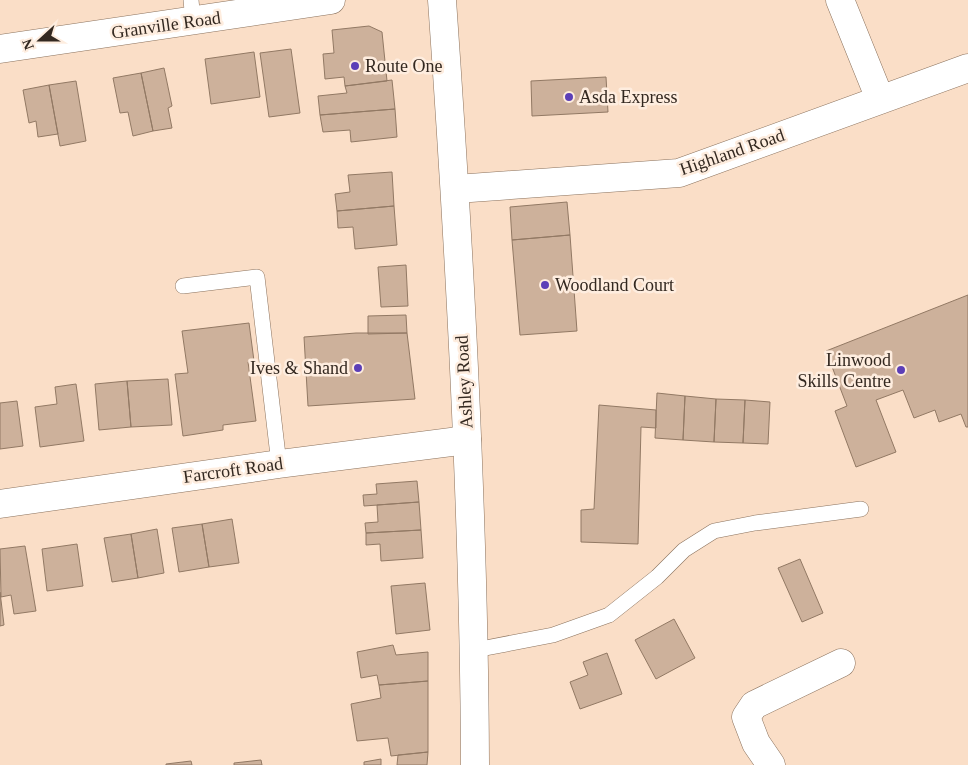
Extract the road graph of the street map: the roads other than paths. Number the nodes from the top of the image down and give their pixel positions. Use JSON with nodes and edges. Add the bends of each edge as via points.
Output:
{"nodes":[{"id":1,"x":331,"y":0,"type":"edge"},
{"id":2,"x":442,"y":0,"type":"edge"},
{"id":3,"x":840,"y":0,"type":"edge"},
{"id":4,"x":192,"y":10,"type":"edge"},
{"id":5,"x":0,"y":49,"type":"edge"},
{"id":6,"x":968,"y":68,"type":"edge"},
{"id":7,"x":880,"y":100,"type":"junction"},
{"id":8,"x":456,"y":189,"type":"junction"},
{"id":9,"x":183,"y":286,"type":"dead end"},
{"id":10,"x":467,"y":440,"type":"junction"},
{"id":11,"x":279,"y":464,"type":"junction"},
{"id":12,"x":0,"y":504,"type":"edge"},
{"id":13,"x":861,"y":509,"type":"dead end"},
{"id":14,"x":475,"y":650,"type":"junction"},
{"id":15,"x":841,"y":663,"type":"dead end"},
{"id":16,"x":476,"y":765,"type":"edge"},
{"id":17,"x":771,"y":765,"type":"edge"}],
"edges":[{"from":1,"to":4,"type":"street","name":"Granville Road"},
{"from":2,"to":8,"type":"street","name":"Ashley Road"},
{"from":3,"to":7,"type":"street"},
{"from":4,"to":5,"type":"street","name":"Granville Road"},
{"from":6,"to":7,"type":"street","name":"Highland Road"},
{"from":7,"to":8,"type":"street","name":"Highland Road","via":[[680,173]]},
{"from":8,"to":10,"type":"street","name":"Ashley Road"},
{"from":9,"to":11,"type":"lane","via":[[257,278]]},
{"from":10,"to":11,"type":"street","name":"Farcroft Road"},
{"from":10,"to":14,"type":"street","name":"Ashley Road"},
{"from":11,"to":12,"type":"street","name":"Farcroft Road"},
{"from":13,"to":14,"type":"lane","via":[[714,531],[684,550],[657,577],[609,615],[553,634]]},
{"from":14,"to":16,"type":"street","name":"Ashley Road"},
{"from":15,"to":17,"type":"street","via":[[754,705],[746,717],[756,743]]}]}
